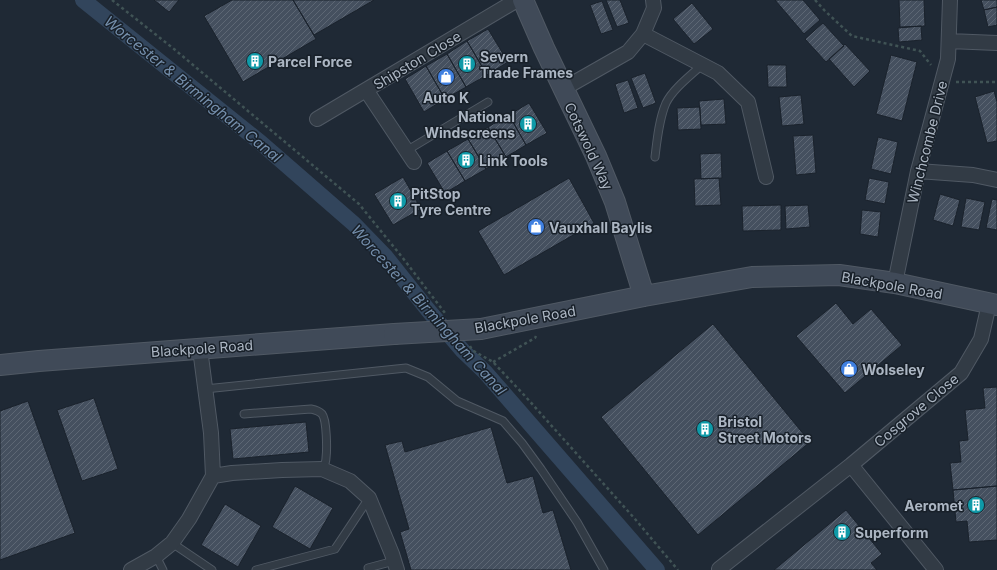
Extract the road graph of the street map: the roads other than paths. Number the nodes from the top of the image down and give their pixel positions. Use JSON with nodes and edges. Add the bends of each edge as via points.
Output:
{"nodes":[{"id":1,"x":517,"y":0,"type":"edge"},
{"id":2,"x":523,"y":0,"type":"edge"},
{"id":3,"x":653,"y":0,"type":"edge"},
{"id":4,"x":950,"y":0,"type":"edge"},
{"id":5,"x":643,"y":34,"type":"junction"},
{"id":6,"x":949,"y":41,"type":"junction"},
{"id":7,"x":997,"y":43,"type":"edge"},
{"id":8,"x":702,"y":64,"type":"junction"},
{"id":9,"x":563,"y":89,"type":"junction"},
{"id":10,"x":366,"y":90,"type":"junction"},
{"id":11,"x":488,"y":102,"type":"dead end"},
{"id":12,"x":317,"y":119,"type":"dead end"},
{"id":13,"x":410,"y":157,"type":"joint"},
{"id":14,"x":654,"y":157,"type":"dead end"},
{"id":15,"x":918,"y":171,"type":"junction"},
{"id":16,"x":766,"y":177,"type":"dead end"},
{"id":17,"x":997,"y":180,"type":"edge"},
{"id":18,"x":895,"y":283,"type":"junction"},
{"id":19,"x":644,"y":296,"type":"junction"},
{"id":20,"x":993,"y":304,"type":"edge"},
{"id":21,"x":200,"y":349,"type":"junction"},
{"id":22,"x":0,"y":365,"type":"edge"},
{"id":23,"x":205,"y":389,"type":"junction"},
{"id":24,"x":244,"y":414,"type":"dead end"},
{"id":25,"x":851,"y":465,"type":"junction"},
{"id":26,"x":322,"y":469,"type":"junction"},
{"id":27,"x":213,"y":476,"type":"junction"},
{"id":28,"x":369,"y":498,"type":"junction"},
{"id":29,"x":172,"y":543,"type":"junction"},
{"id":30,"x":156,"y":556,"type":"junction"},
{"id":31,"x":396,"y":565,"type":"edge"},
{"id":32,"x":368,"y":568,"type":"dead end"},
{"id":33,"x":719,"y":569,"type":"dead end"},
{"id":34,"x":131,"y":570,"type":"edge"},
{"id":35,"x":163,"y":570,"type":"edge"},
{"id":36,"x":212,"y":570,"type":"edge"},
{"id":37,"x":256,"y":570,"type":"edge"},
{"id":38,"x":604,"y":570,"type":"edge"},
{"id":39,"x":936,"y":570,"type":"edge"}],
"edges":[{"from":1,"to":10,"type":"street","name":"Shipston Close"},
{"from":2,"to":9,"type":"main road","name":"Cotswold Way"},
{"from":3,"to":5,"type":"street","via":[[654,8]]},
{"from":4,"to":6,"type":"street","name":"Winchcombe Drive"},
{"from":5,"to":8,"type":"street"},
{"from":5,"to":9,"type":"street","via":[[628,52]]},
{"from":6,"to":7,"type":"street"},
{"from":6,"to":15,"type":"street","name":"Winchcombe Drive","via":[[948,59]]},
{"from":8,"to":14,"type":"lane","via":[[666,103]]},
{"from":8,"to":16,"type":"street","via":[[718,73],[748,102]]},
{"from":9,"to":19,"type":"main road","name":"Cotswold Way","via":[[615,202]]},
{"from":10,"to":12,"type":"street","name":"Shipston Close"},
{"from":10,"to":13,"type":"street"},
{"from":11,"to":13,"type":"lane"},
{"from":15,"to":17,"type":"street","via":[[972,175]]},
{"from":15,"to":18,"type":"street","name":"Winchcombe Drive"},
{"from":18,"to":19,"type":"main road","name":"Blackpole Road","via":[[840,275],[752,277]]},
{"from":18,"to":20,"type":"main road","name":"Blackpole Road"},
{"from":19,"to":21,"type":"main road","name":"Blackpole Road","bridge":true,"via":[[481,329]]},
{"from":20,"to":25,"type":"street","name":"Cosgrove Close","via":[[981,339],[961,373]]},
{"from":21,"to":22,"type":"main road","name":"Blackpole Road"},
{"from":21,"to":23,"type":"street"},
{"from":23,"to":27,"type":"street"},
{"from":23,"to":38,"type":"lane","via":[[406,368],[428,377],[456,401],[503,421],[522,442],[577,522]]},
{"from":24,"to":26,"type":"lane","via":[[312,409],[318,411],[324,418],[326,429],[326,459]]},
{"from":25,"to":33,"type":"street","name":"Cosgrove Close"},
{"from":25,"to":39,"type":"street"},
{"from":26,"to":27,"type":"street"},
{"from":26,"to":28,"type":"street","via":[[350,481]]},
{"from":27,"to":29,"type":"street"},
{"from":28,"to":31,"type":"street"},
{"from":28,"to":37,"type":"lane","via":[[335,549]]},
{"from":29,"to":30,"type":"street"},
{"from":29,"to":36,"type":"lane"},
{"from":30,"to":34,"type":"street"},
{"from":30,"to":35,"type":"lane"},
{"from":31,"to":32,"type":"lane"}]}
